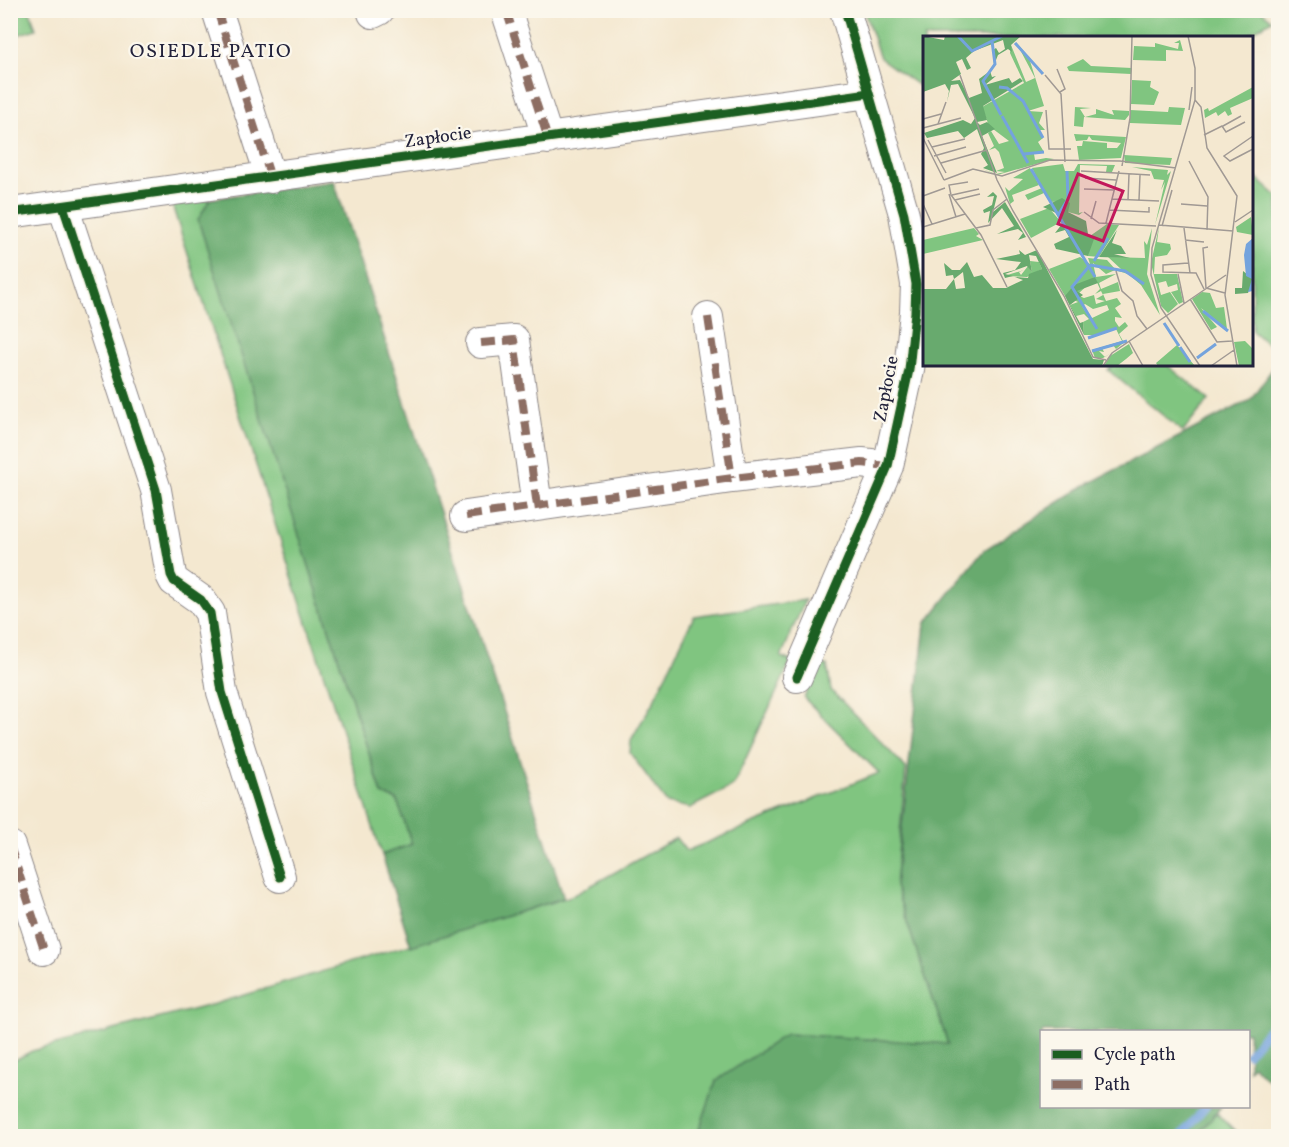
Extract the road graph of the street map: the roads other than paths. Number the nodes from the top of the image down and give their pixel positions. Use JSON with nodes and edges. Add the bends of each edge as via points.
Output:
{"nodes":[{"id":1,"x":217,"y":10,"type":"edge"},
{"id":2,"x":506,"y":10,"type":"edge"},
{"id":3,"x":845,"y":10,"type":"edge"},
{"id":4,"x":870,"y":93,"type":"junction"},
{"id":5,"x":548,"y":140,"type":"junction"},
{"id":6,"x":271,"y":178,"type":"junction"},
{"id":7,"x":63,"y":206,"type":"junction"},
{"id":8,"x":10,"y":213,"type":"edge"},
{"id":9,"x":708,"y":317,"type":"dead end"},
{"id":10,"x":481,"y":344,"type":"dead end"},
{"id":11,"x":888,"y":466,"type":"junction"},
{"id":12,"x":732,"y":478,"type":"junction"},
{"id":13,"x":537,"y":506,"type":"junction"},
{"id":14,"x":466,"y":516,"type":"dead end"},
{"id":15,"x":797,"y":677,"type":"dead end"},
{"id":16,"x":10,"y":846,"type":"edge"},
{"id":17,"x":280,"y":877,"type":"dead end"},
{"id":18,"x":44,"y":950,"type":"dead end"}],
"edges":[{"from":1,"to":6,"type":"street"},
{"from":2,"to":5,"type":"street"},
{"from":3,"to":4,"type":"street","name":"Zapłocie"},
{"from":4,"to":5,"type":"street","name":"Zapłocie"},
{"from":4,"to":11,"type":"street","name":"Zapłocie","via":[[894,173],[916,284],[909,370]]},
{"from":5,"to":6,"type":"street","name":"Zapłocie"},
{"from":6,"to":7,"type":"street","name":"Zapłocie"},
{"from":7,"to":8,"type":"street","name":"Zapłocie"},
{"from":7,"to":17,"type":"street","via":[[156,490],[171,576],[201,600],[210,613],[222,692]]},
{"from":9,"to":12,"type":"street"},
{"from":10,"to":13,"type":"street","via":[[514,340]]},
{"from":11,"to":12,"type":"street","via":[[862,463]]},
{"from":11,"to":15,"type":"street","name":"Zapłocie"},
{"from":12,"to":13,"type":"street"},
{"from":13,"to":14,"type":"street"},
{"from":16,"to":18,"type":"street"}]}
